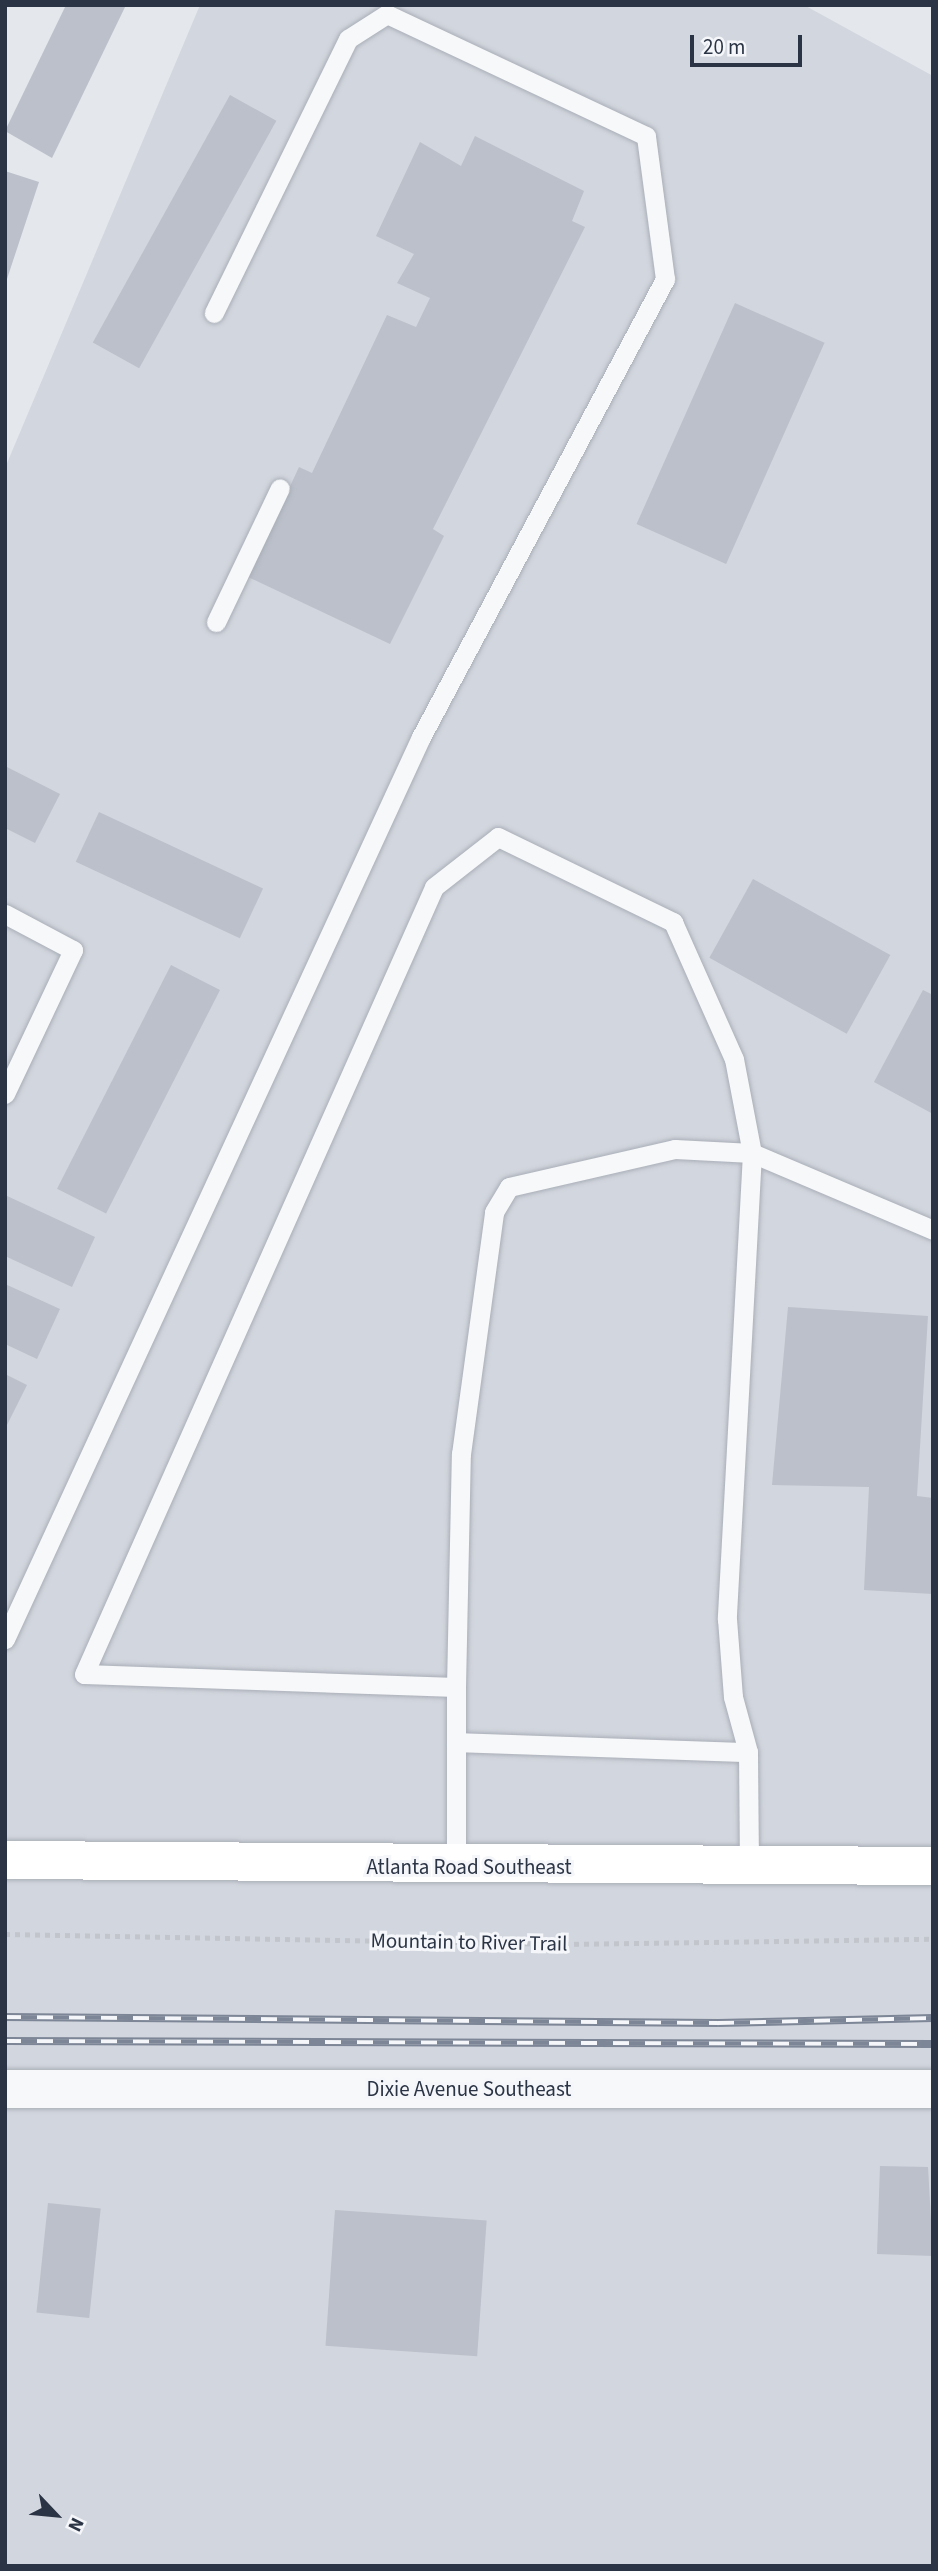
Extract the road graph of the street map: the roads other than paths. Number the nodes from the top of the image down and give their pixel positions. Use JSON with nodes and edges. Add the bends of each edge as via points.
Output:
{"nodes":[{"id":1,"x":214,"y":313,"type":"dead end"},
{"id":2,"x":280,"y":488,"type":"dead end"},
{"id":3,"x":216,"y":622,"type":"dead end"},
{"id":4,"x":5,"y":914,"type":"edge"},
{"id":5,"x":5,"y":1094,"type":"edge"},
{"id":6,"x":752,"y":1153,"type":"junction"},
{"id":7,"x":933,"y":1230,"type":"edge"},
{"id":8,"x":5,"y":1639,"type":"edge"},
{"id":9,"x":456,"y":1687,"type":"junction"},
{"id":10,"x":456,"y":1742,"type":"junction"},
{"id":11,"x":748,"y":1752,"type":"junction"},
{"id":12,"x":5,"y":1860,"type":"edge"},
{"id":13,"x":933,"y":1866,"type":"edge"},
{"id":14,"x":456,"y":1867,"type":"junction"},
{"id":15,"x":749,"y":1868,"type":"junction"},
{"id":16,"x":5,"y":2089,"type":"edge"},
{"id":17,"x":933,"y":2089,"type":"edge"}],
"edges":[{"from":1,"to":8,"type":"lane","via":[[348,38],[387,14],[646,136],[665,279],[422,737]]},
{"from":2,"to":3,"type":"lane"},
{"from":4,"to":5,"type":"lane","via":[[73,950]]},
{"from":6,"to":7,"type":"lane"},
{"from":6,"to":9,"type":"lane","via":[[675,1149],[633,1156],[509,1187],[494,1212],[461,1454]]},
{"from":6,"to":9,"type":"lane","via":[[734,1059],[673,922],[498,837],[435,887],[84,1674]]},
{"from":6,"to":11,"type":"lane","via":[[727,1619],[733,1697]]},
{"from":9,"to":10,"type":"lane"},
{"from":10,"to":11,"type":"lane"},
{"from":10,"to":14,"type":"lane"},
{"from":11,"to":15,"type":"lane"},
{"from":12,"to":14,"type":"main road","name":"Atlanta Road Southeast"},
{"from":13,"to":15,"type":"main road","name":"Atlanta Road Southeast"},
{"from":14,"to":15,"type":"main road","name":"Atlanta Road Southeast"},
{"from":16,"to":17,"type":"street","name":"Dixie Avenue Southeast"}]}
